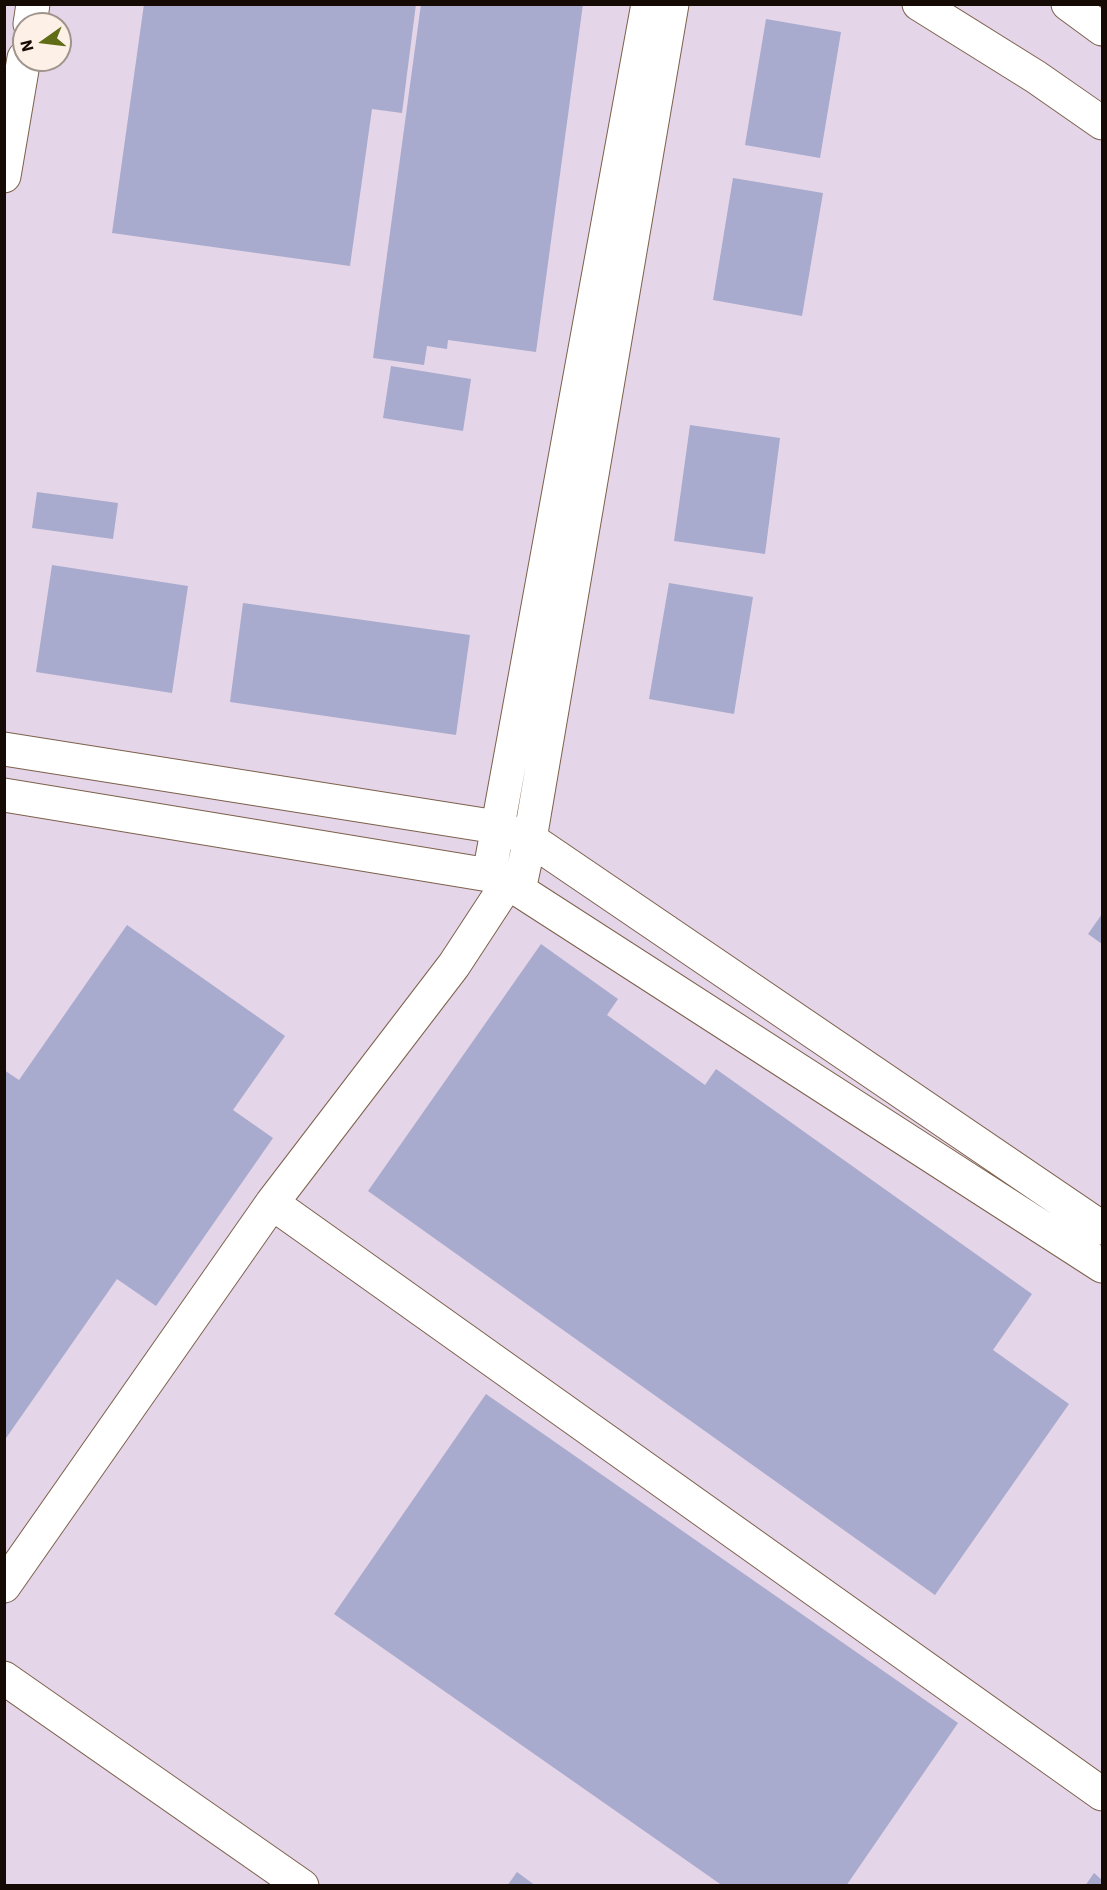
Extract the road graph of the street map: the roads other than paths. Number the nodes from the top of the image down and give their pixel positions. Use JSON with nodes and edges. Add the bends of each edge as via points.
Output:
{"nodes":[{"id":1,"x":648,"y":4,"type":"edge"},
{"id":2,"x":672,"y":4,"type":"edge"},
{"id":3,"x":919,"y":4,"type":"edge"},
{"id":4,"x":1068,"y":4,"type":"edge"},
{"id":5,"x":1102,"y":29,"type":"edge"},
{"id":6,"x":22,"y":72,"type":"edge"},
{"id":7,"x":1102,"y":123,"type":"edge"},
{"id":8,"x":4,"y":176,"type":"edge"},
{"id":9,"x":4,"y":749,"type":"edge"},
{"id":10,"x":4,"y":795,"type":"edge"},
{"id":11,"x":497,"y":827,"type":"junction"},
{"id":12,"x":530,"y":838,"type":"junction"},
{"id":13,"x":505,"y":883,"type":"junction"},
{"id":14,"x":272,"y":1203,"type":"junction"},
{"id":15,"x":1099,"y":1245,"type":"edge"},
{"id":16,"x":4,"y":1586,"type":"edge"},
{"id":17,"x":4,"y":1678,"type":"edge"},
{"id":18,"x":1102,"y":1794,"type":"edge"},
{"id":19,"x":302,"y":1886,"type":"edge"}],
"edges":[{"from":1,"to":11,"type":"street"},
{"from":2,"to":12,"type":"street"},
{"from":3,"to":7,"type":"street"},
{"from":4,"to":5,"type":"street"},
{"from":6,"to":8,"type":"street"},
{"from":9,"to":11,"type":"street"},
{"from":10,"to":13,"type":"street"},
{"from":11,"to":12,"type":"street"},
{"from":11,"to":13,"type":"street"},
{"from":12,"to":13,"type":"street"},
{"from":12,"to":15,"type":"street"},
{"from":13,"to":14,"type":"street","via":[[454,965]]},
{"from":13,"to":15,"type":"street"},
{"from":14,"to":16,"type":"street"},
{"from":14,"to":18,"type":"street"},
{"from":17,"to":19,"type":"street"}]}
